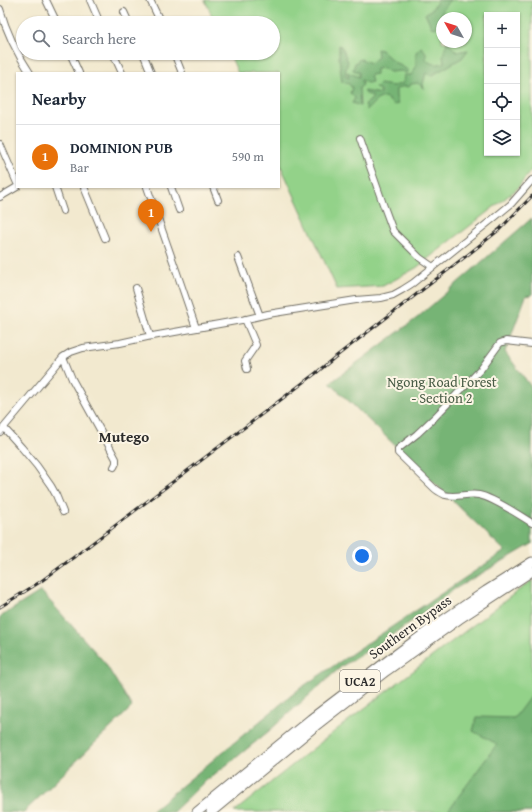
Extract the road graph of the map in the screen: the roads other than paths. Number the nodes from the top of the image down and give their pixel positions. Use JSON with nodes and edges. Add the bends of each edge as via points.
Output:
{"nodes":[{"id":1,"x":46,"y":0,"type":"edge"},
{"id":2,"x":90,"y":0,"type":"edge"},
{"id":3,"x":150,"y":0,"type":"edge"},
{"id":4,"x":0,"y":9,"type":"edge"},
{"id":5,"x":124,"y":12,"type":"dead end"},
{"id":6,"x":54,"y":16,"type":"edge"},
{"id":7,"x":97,"y":16,"type":"edge"},
{"id":8,"x":126,"y":16,"type":"edge"},
{"id":9,"x":158,"y":16,"type":"edge"},
{"id":10,"x":16,"y":51,"type":"edge"},
{"id":11,"x":22,"y":60,"type":"edge"},
{"id":12,"x":73,"y":60,"type":"edge"},
{"id":13,"x":116,"y":60,"type":"edge"},
{"id":14,"x":145,"y":60,"type":"edge"},
{"id":15,"x":177,"y":60,"type":"edge"},
{"id":16,"x":29,"y":72,"type":"edge"},
{"id":17,"x":79,"y":72,"type":"edge"},
{"id":18,"x":122,"y":72,"type":"edge"},
{"id":19,"x":151,"y":72,"type":"edge"},
{"id":20,"x":182,"y":72,"type":"edge"},
{"id":21,"x":360,"y":138,"type":"dead end"},
{"id":22,"x":0,"y":144,"type":"edge"},
{"id":23,"x":532,"y":180,"type":"edge"},
{"id":24,"x":16,"y":181,"type":"edge"},
{"id":25,"x":16,"y":188,"type":"edge"},
{"id":26,"x":55,"y":188,"type":"edge"},
{"id":27,"x":84,"y":188,"type":"edge"},
{"id":28,"x":146,"y":188,"type":"edge"},
{"id":29,"x":171,"y":188,"type":"edge"},
{"id":30,"x":213,"y":188,"type":"edge"},
{"id":31,"x":0,"y":197,"type":"edge"},
{"id":32,"x":218,"y":200,"type":"dead end"},
{"id":33,"x":179,"y":210,"type":"dead end"},
{"id":34,"x":63,"y":212,"type":"dead end"},
{"id":35,"x":105,"y":238,"type":"dead end"},
{"id":36,"x":238,"y":257,"type":"dead end"},
{"id":37,"x":433,"y":267,"type":"junction"},
{"id":38,"x":136,"y":288,"type":"dead end"},
{"id":39,"x":260,"y":316,"type":"junction"},
{"id":40,"x":244,"y":319,"type":"junction"},
{"id":41,"x":196,"y":328,"type":"junction"},
{"id":42,"x":150,"y":336,"type":"junction"},
{"id":43,"x":532,"y":344,"type":"edge"},
{"id":44,"x":63,"y":358,"type":"junction"},
{"id":45,"x":247,"y":369,"type":"dead end"},
{"id":46,"x":2,"y":430,"type":"edge"},
{"id":47,"x":114,"y":467,"type":"dead end"},
{"id":48,"x":63,"y":512,"type":"dead end"},
{"id":49,"x":532,"y":523,"type":"edge"},
{"id":50,"x":532,"y":562,"type":"edge"},
{"id":51,"x":532,"y":571,"type":"edge"},
{"id":52,"x":197,"y":812,"type":"edge"},
{"id":53,"x":211,"y":812,"type":"edge"}],
"edges":[{"from":1,"to":6,"type":"street"},
{"from":2,"to":7,"type":"street"},
{"from":3,"to":9,"type":"street"},
{"from":4,"to":10,"type":"street"},
{"from":5,"to":8,"type":"street"},
{"from":11,"to":16,"type":"street"},
{"from":12,"to":17,"type":"street"},
{"from":13,"to":18,"type":"street"},
{"from":14,"to":19,"type":"street"},
{"from":15,"to":20,"type":"street"},
{"from":21,"to":37,"type":"street","via":[[394,231],[420,258]]},
{"from":22,"to":24,"type":"street"},
{"from":23,"to":37,"type":"street","via":[[511,204]]},
{"from":25,"to":31,"type":"street"},
{"from":26,"to":34,"type":"street"},
{"from":27,"to":35,"type":"street"},
{"from":28,"to":41,"type":"street"},
{"from":29,"to":33,"type":"street"},
{"from":30,"to":32,"type":"street"},
{"from":36,"to":39,"type":"street"},
{"from":37,"to":39,"type":"street","via":[[393,295]]},
{"from":38,"to":42,"type":"street"},
{"from":39,"to":40,"type":"street"},
{"from":40,"to":41,"type":"street"},
{"from":40,"to":45,"type":"street","via":[[256,345],[245,361]]},
{"from":41,"to":42,"type":"street"},
{"from":42,"to":44,"type":"street","via":[[83,348]]},
{"from":43,"to":49,"type":"street","via":[[506,341],[500,343],[481,369],[435,417],[397,451],[440,493],[456,496],[480,495]]},
{"from":44,"to":46,"type":"street"},
{"from":44,"to":47,"type":"street","via":[[110,446],[116,459]]},
{"from":46,"to":48,"type":"street","via":[[37,466],[51,486]]},
{"from":50,"to":52,"type":"highway","name":"Southern Bypass","number":"UCA2","via":[[394,656],[311,719]]},
{"from":51,"to":53,"type":"highway","name":"Southern Bypass","number":"UCA2","via":[[386,671]]}]}
